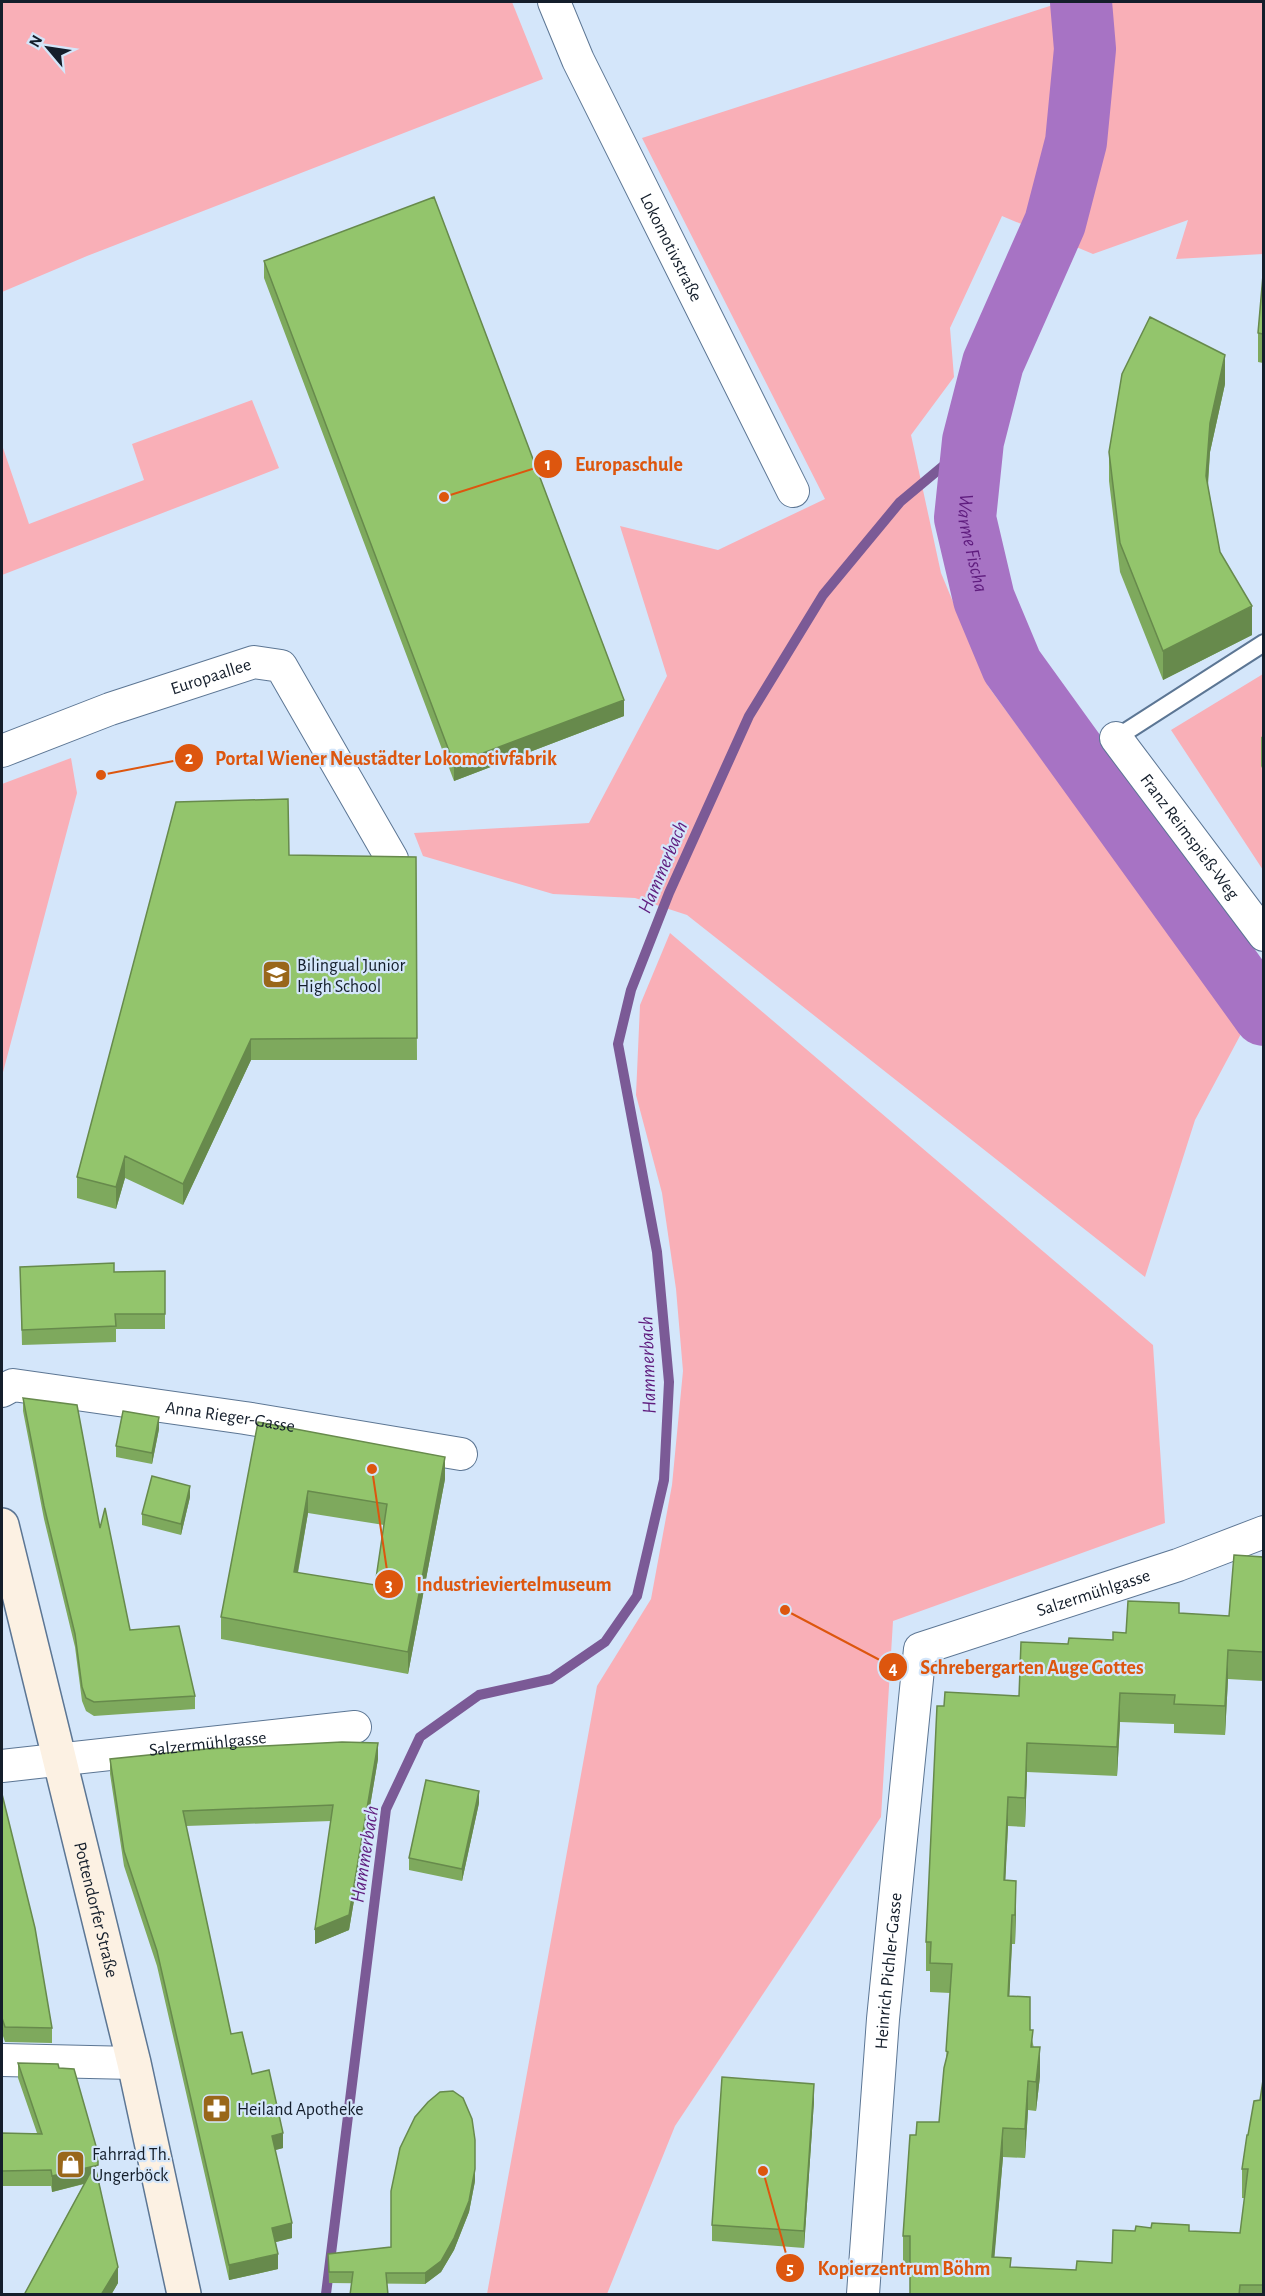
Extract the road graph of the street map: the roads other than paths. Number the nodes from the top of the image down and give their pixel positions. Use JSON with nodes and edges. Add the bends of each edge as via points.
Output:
{"nodes":[{"id":1,"x":560,"y":3,"type":"edge"},
{"id":2,"x":793,"y":491,"type":"dead end"},
{"id":3,"x":1263,"y":643,"type":"edge"},
{"id":4,"x":1116,"y":738,"type":"joint"},
{"id":5,"x":2,"y":752,"type":"edge"},
{"id":6,"x":392,"y":859,"type":"edge"},
{"id":7,"x":1263,"y":935,"type":"edge"},
{"id":8,"x":2,"y":1391,"type":"edge"},
{"id":9,"x":461,"y":1454,"type":"dead end"},
{"id":10,"x":2,"y":1525,"type":"edge"},
{"id":11,"x":1263,"y":1532,"type":"edge"},
{"id":12,"x":920,"y":1649,"type":"joint"},
{"id":13,"x":356,"y":1727,"type":"dead end"},
{"id":14,"x":60,"y":1760,"type":"junction"},
{"id":15,"x":2,"y":1766,"type":"edge"},
{"id":16,"x":2,"y":2060,"type":"edge"},
{"id":17,"x":134,"y":2063,"type":"junction"},
{"id":18,"x":184,"y":2295,"type":"edge"},
{"id":19,"x":863,"y":2295,"type":"edge"}],
"edges":[{"from":1,"to":2,"type":"street","name":"Lokomotivstraße","via":[[578,60]]},
{"from":3,"to":4,"type":"lane"},
{"from":4,"to":7,"type":"street","name":"Franz Reimspieß-Weg"},
{"from":5,"to":6,"type":"street","name":"Europaallee","via":[[110,709],[254,662],[281,666]]},
{"from":8,"to":9,"type":"street","name":"Anna Rieger-Gasse","via":[[13,1385]]},
{"from":10,"to":14,"type":"main road","name":"Pottendorfer Straße"},
{"from":11,"to":12,"type":"street","name":"Salzermühlgasse","via":[[1178,1565]]},
{"from":12,"to":19,"type":"street","name":"Heinrich Pichler-Gasse","via":[[883,2019]]},
{"from":13,"to":14,"type":"street","name":"Salzermühlgasse"},
{"from":14,"to":15,"type":"street","name":"Salzermühlgasse"},
{"from":14,"to":17,"type":"main road","name":"Pottendorfer Straße"},
{"from":16,"to":17,"type":"street"},
{"from":17,"to":18,"type":"main road","name":"Pottendorfer Straße"}]}
